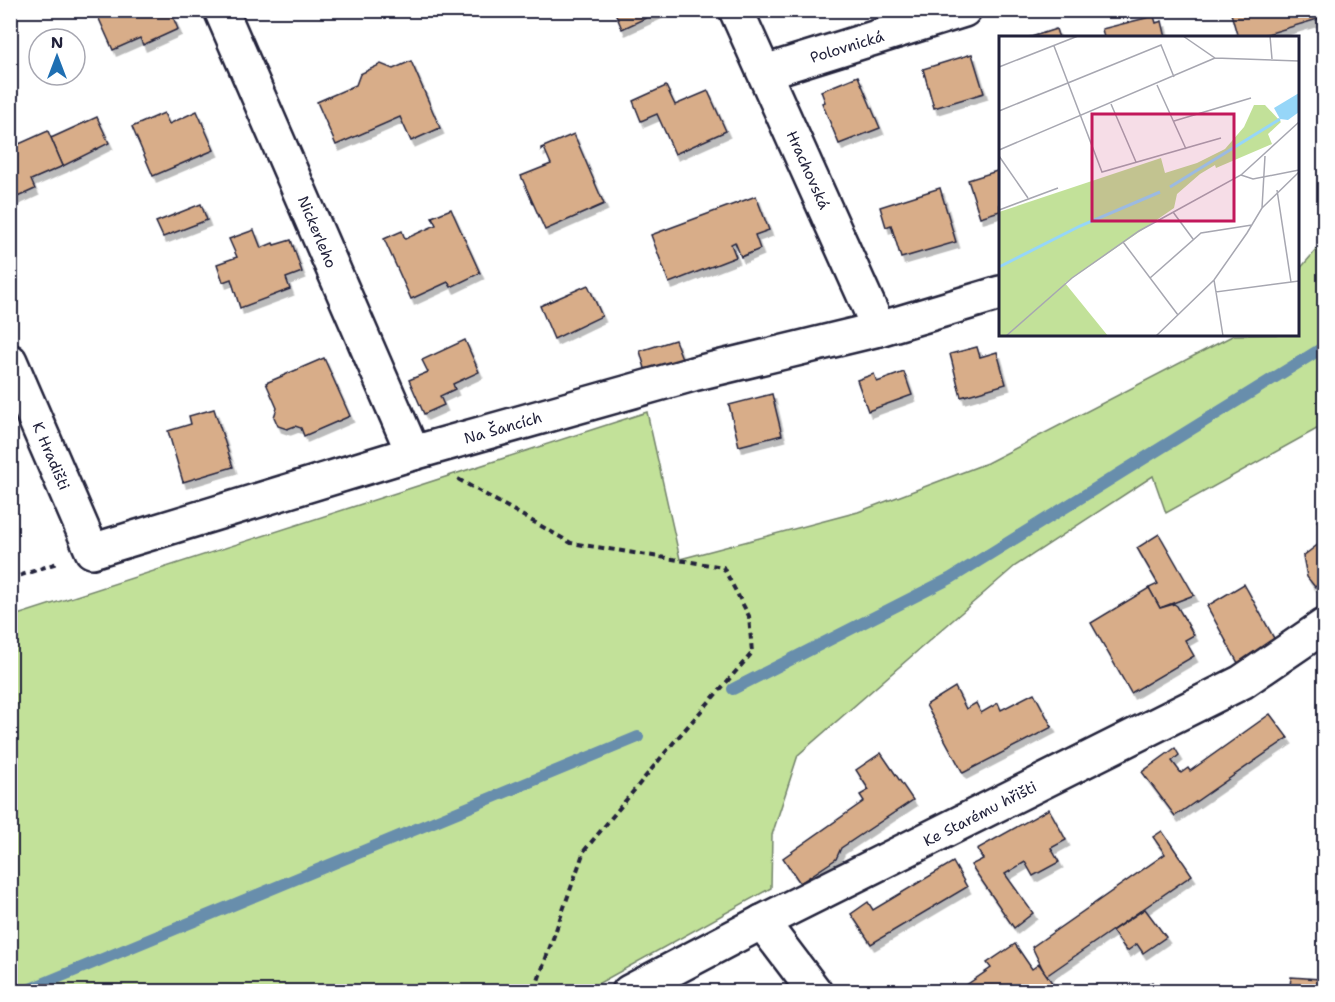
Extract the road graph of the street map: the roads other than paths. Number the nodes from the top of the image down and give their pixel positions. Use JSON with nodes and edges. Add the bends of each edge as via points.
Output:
{"nodes":[{"id":1,"x":221,"y":10,"type":"edge"},
{"id":2,"x":736,"y":10,"type":"edge"},
{"id":3,"x":964,"y":10,"type":"edge"},
{"id":4,"x":765,"y":72,"type":"junction"},
{"id":5,"x":999,"y":293,"type":"edge"},
{"id":6,"x":879,"y":329,"type":"junction"},
{"id":7,"x":10,"y":361,"type":"edge"},
{"id":8,"x":412,"y":453,"type":"junction"},
{"id":9,"x":92,"y":551,"type":"joint"},
{"id":10,"x":1324,"y":626,"type":"edge"},
{"id":11,"x":762,"y":922,"type":"junction"},
{"id":12,"x":629,"y":992,"type":"edge"},
{"id":13,"x":814,"y":992,"type":"edge"}],
"edges":[{"from":1,"to":8,"type":"street","name":"Nickerleho"},
{"from":2,"to":4,"type":"street","name":"Hrachovská"},
{"from":3,"to":4,"type":"street","name":"Polovnická"},
{"from":4,"to":6,"type":"street","name":"Hrachovská"},
{"from":5,"to":6,"type":"street","name":"Na Šancích"},
{"from":6,"to":8,"type":"street","name":"Na Šancích","via":[[693,374]]},
{"from":7,"to":9,"type":"street","name":"K Hradišti"},
{"from":8,"to":9,"type":"street","name":"Na Šancích"},
{"from":10,"to":11,"type":"street","name":"Ke Starému hřišti","via":[[1242,682]]},
{"from":11,"to":12,"type":"street","name":"Ke Starému hřišti"},
{"from":11,"to":13,"type":"street"}]}
